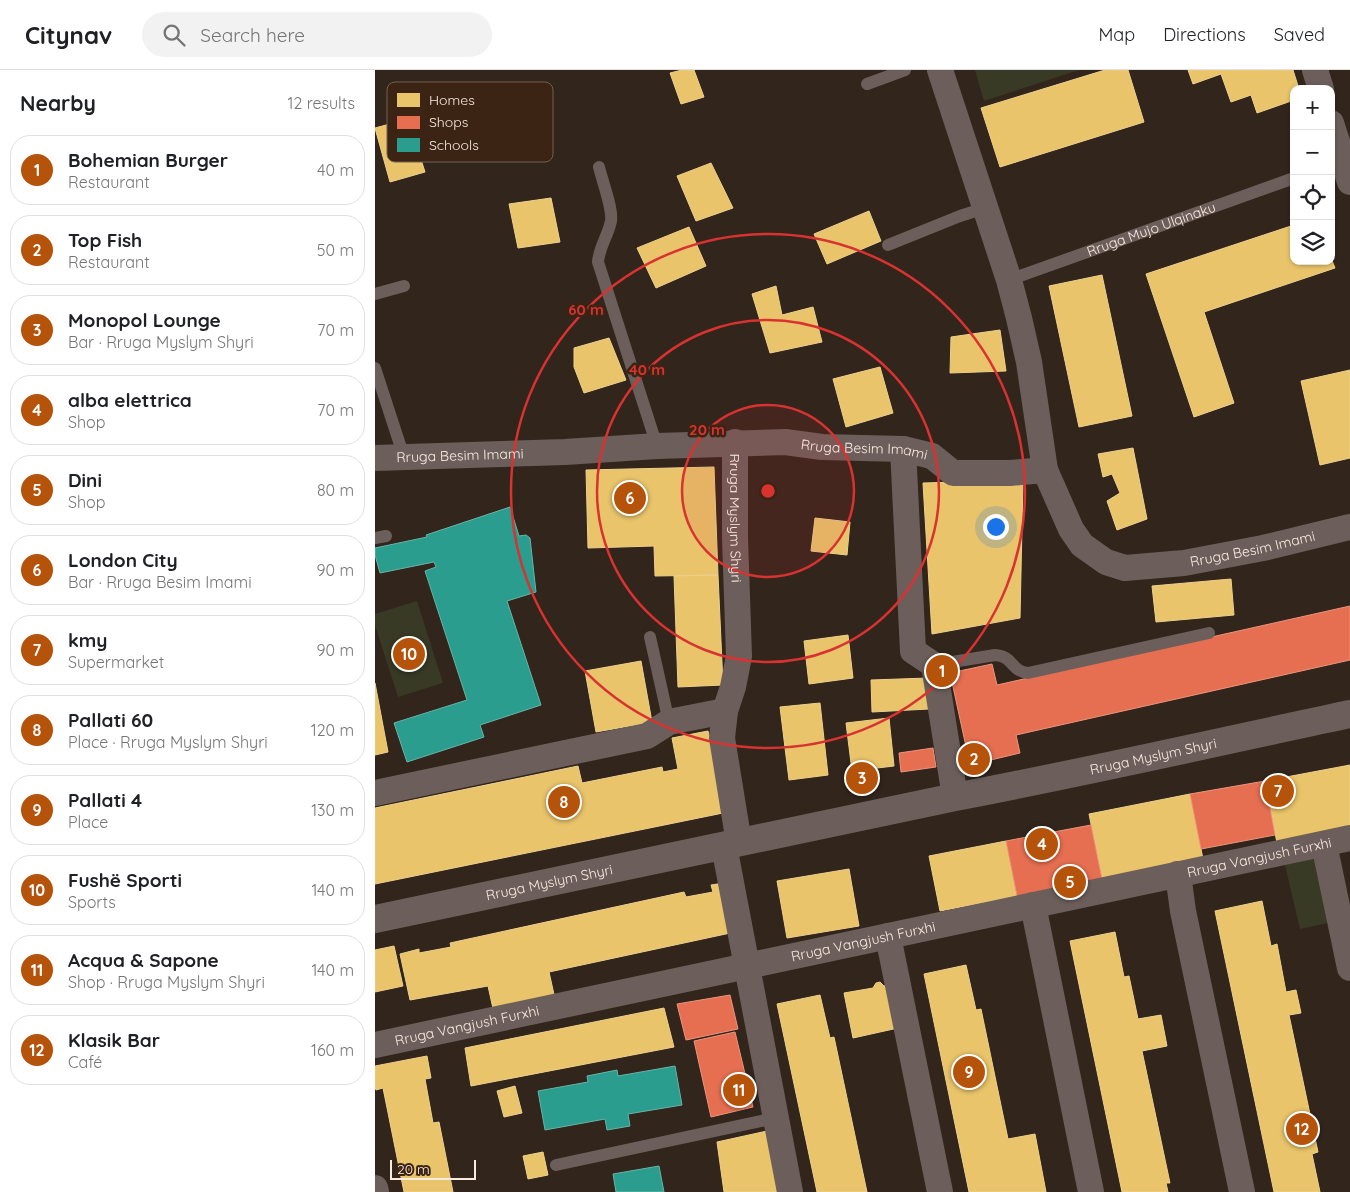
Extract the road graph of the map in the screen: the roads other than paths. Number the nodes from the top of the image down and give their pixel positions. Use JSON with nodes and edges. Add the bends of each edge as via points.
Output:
{"nodes":[{"id":1,"x":905,"y":70,"type":"edge"},
{"id":2,"x":940,"y":70,"type":"edge"},
{"id":3,"x":1315,"y":70,"type":"edge"},
{"id":4,"x":867,"y":84,"type":"dead end"},
{"id":5,"x":1320,"y":85,"type":"edge"},
{"id":6,"x":1333,"y":130,"type":"edge"},
{"id":7,"x":599,"y":167,"type":"dead end"},
{"id":8,"x":1341,"y":169,"type":"edge"},
{"id":9,"x":1290,"y":179,"type":"edge"},
{"id":10,"x":985,"y":208,"type":"junction"},
{"id":11,"x":888,"y":245,"type":"dead end"},
{"id":12,"x":1009,"y":280,"type":"junction"},
{"id":13,"x":404,"y":286,"type":"dead end"},
{"id":14,"x":375,"y":294,"type":"edge"},
{"id":15,"x":375,"y":368,"type":"edge"},
{"id":16,"x":735,"y":442,"type":"junction"},
{"id":17,"x":657,"y":446,"type":"junction"},
{"id":18,"x":903,"y":449,"type":"junction"},
{"id":19,"x":375,"y":458,"type":"edge"},
{"id":20,"x":404,"y":458,"type":"junction"},
{"id":21,"x":1045,"y":470,"type":"junction"},
{"id":22,"x":1350,"y":526,"type":"edge"},
{"id":23,"x":1209,"y":633,"type":"dead end"},
{"id":24,"x":650,"y":637,"type":"dead end"},
{"id":25,"x":934,"y":665,"type":"junction"},
{"id":26,"x":725,"y":711,"type":"junction"},
{"id":27,"x":1350,"y":714,"type":"edge"},
{"id":28,"x":669,"y":722,"type":"junction"},
{"id":29,"x":375,"y":793,"type":"edge"},
{"id":30,"x":955,"y":797,"type":"junction"},
{"id":31,"x":1350,"y":838,"type":"edge"},
{"id":32,"x":1324,"y":844,"type":"junction"},
{"id":33,"x":731,"y":845,"type":"junction"},
{"id":34,"x":1178,"y":874,"type":"junction"},
{"id":35,"x":1033,"y":905,"type":"junction"},
{"id":36,"x":375,"y":919,"type":"edge"},
{"id":37,"x":888,"y":936,"type":"junction"},
{"id":38,"x":745,"y":966,"type":"junction"},
{"id":39,"x":1350,"y":968,"type":"edge"},
{"id":40,"x":375,"y":1045,"type":"edge"},
{"id":41,"x":775,"y":1118,"type":"junction"},
{"id":42,"x":556,"y":1165,"type":"dead end"},
{"id":43,"x":375,"y":1188,"type":"edge"},
{"id":44,"x":376,"y":1192,"type":"edge"},
{"id":45,"x":790,"y":1192,"type":"edge"},
{"id":46,"x":939,"y":1192,"type":"edge"},
{"id":47,"x":1091,"y":1192,"type":"edge"},
{"id":48,"x":1242,"y":1192,"type":"edge"}],
"edges":[{"from":1,"to":4,"type":"lane"},
{"from":2,"to":10,"type":"street"},
{"from":3,"to":5,"type":"street"},
{"from":6,"to":8,"type":"street"},
{"from":7,"to":17,"type":"lane","via":[[612,213],[607,237],[598,251],[598,262]]},
{"from":9,"to":12,"type":"lane","name":"Rruga Mujo Ulqinaku"},
{"from":10,"to":11,"type":"lane"},
{"from":10,"to":12,"type":"street"},
{"from":12,"to":21,"type":"street","via":[[1029,362]]},
{"from":13,"to":14,"type":"lane"},
{"from":15,"to":20,"type":"lane"},
{"from":16,"to":17,"type":"street","name":"Rruga Besim Imami"},
{"from":16,"to":18,"type":"street","name":"Rruga Besim Imami"},
{"from":16,"to":26,"type":"street","name":"Rruga Myslym Shyri","via":[[739,656]]},
{"from":17,"to":20,"type":"street","name":"Rruga Besim Imami"},
{"from":18,"to":21,"type":"street","name":"Rruga Besim Imami","via":[[932,456],[953,473]]},
{"from":18,"to":25,"type":"street","via":[[913,651]]},
{"from":19,"to":20,"type":"street","name":"Rruga Besim Imami"},
{"from":21,"to":22,"type":"street","name":"Rruga Besim Imami","via":[[1071,529],[1082,545],[1106,562],[1125,568],[1184,563],[1263,548]]},
{"from":23,"to":25,"type":"lane","via":[[1029,672],[1021,672],[1002,655]]},
{"from":24,"to":28,"type":"lane"},
{"from":25,"to":30,"type":"street"},
{"from":26,"to":28,"type":"street"},
{"from":26,"to":33,"type":"street","name":"Rruga Myslym Shyri","via":[[722,738]]},
{"from":27,"to":30,"type":"street","name":"Rruga Myslym Shyri"},
{"from":28,"to":29,"type":"street","via":[[647,736]]},
{"from":30,"to":33,"type":"street","name":"Rruga Myslym Shyri"},
{"from":31,"to":32,"type":"street","name":"Rruga Vangjush Furxhi"},
{"from":32,"to":34,"type":"street","name":"Rruga Vangjush Furxhi"},
{"from":32,"to":39,"type":"street"},
{"from":33,"to":36,"type":"street","name":"Rruga Myslym Shyri"},
{"from":33,"to":38,"type":"street","name":"Rruga Myslym Shyri"},
{"from":34,"to":35,"type":"street","name":"Rruga Vangjush Furxhi"},
{"from":34,"to":48,"type":"street"},
{"from":35,"to":37,"type":"street","name":"Rruga Vangjush Furxhi"},
{"from":35,"to":47,"type":"street"},
{"from":37,"to":38,"type":"street","name":"Rruga Vangjush Furxhi"},
{"from":37,"to":46,"type":"street"},
{"from":38,"to":40,"type":"street","name":"Rruga Vangjush Furxhi"},
{"from":38,"to":41,"type":"street","name":"Rruga Myslym Shyri"},
{"from":41,"to":42,"type":"lane"},
{"from":41,"to":45,"type":"street","name":"Rruga Myslym Shyri"},
{"from":43,"to":44,"type":"street"}]}
